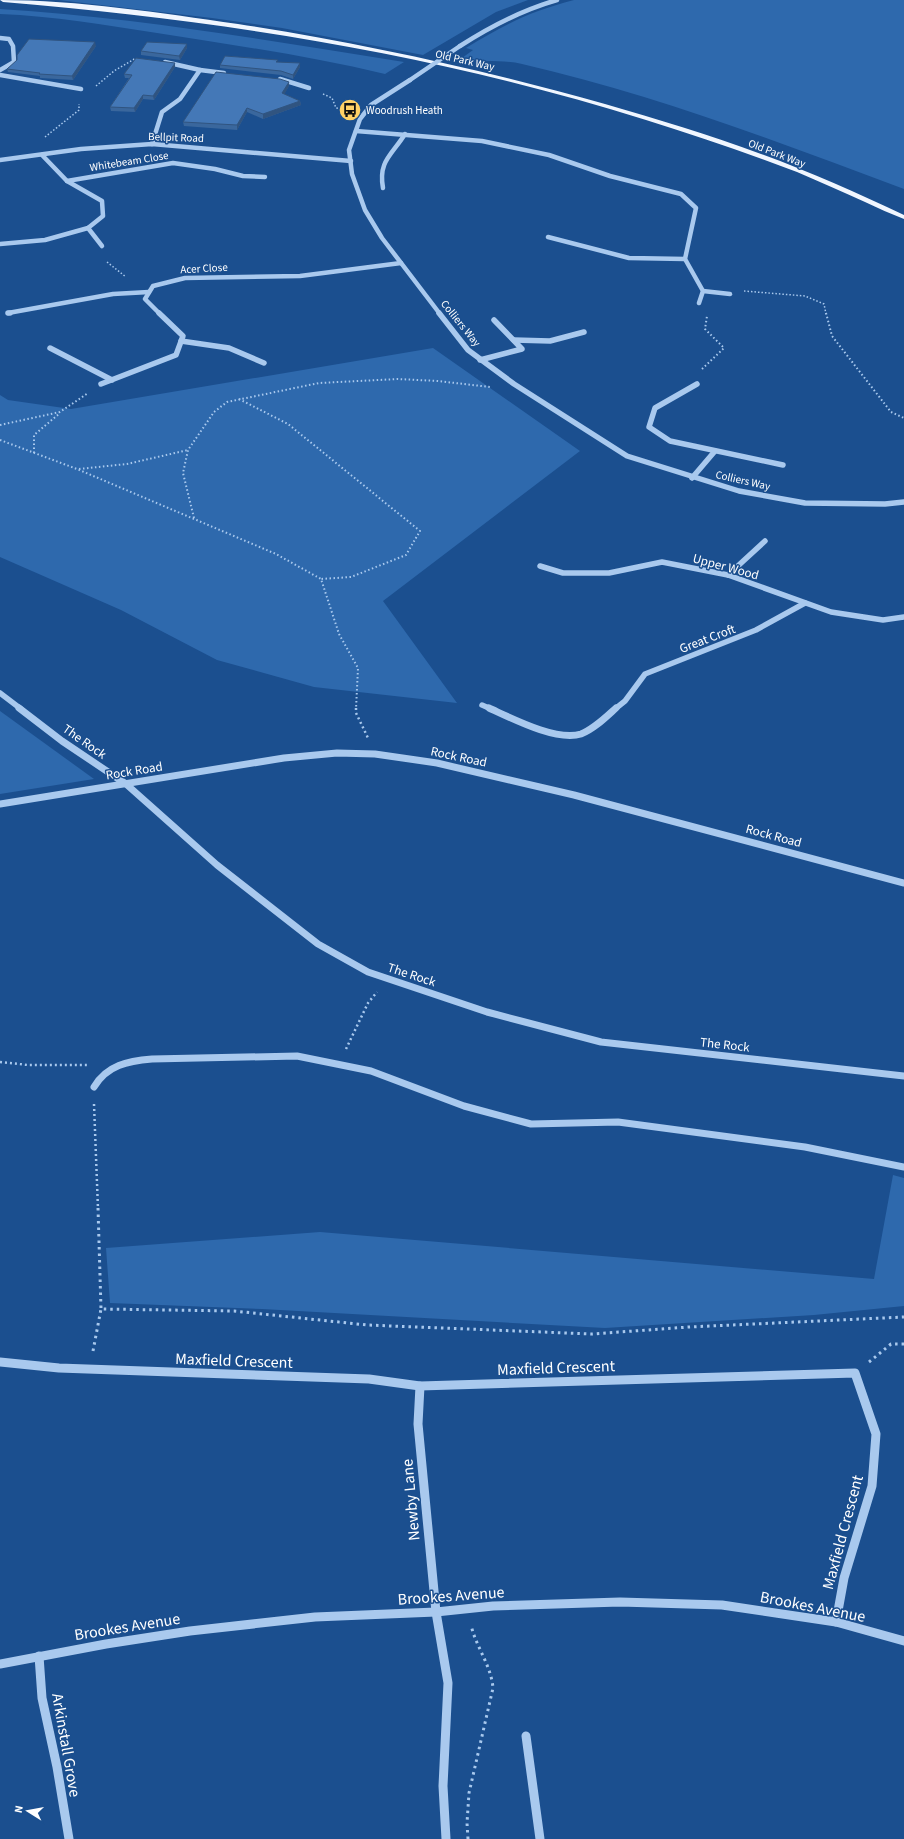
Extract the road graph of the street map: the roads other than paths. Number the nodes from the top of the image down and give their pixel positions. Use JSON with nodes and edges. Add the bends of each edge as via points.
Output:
{"nodes":[{"id":1,"x":3,"y":0,"type":"edge"},
{"id":2,"x":557,"y":0,"type":"edge"},
{"id":3,"x":0,"y":38,"type":"edge"},
{"id":4,"x":158,"y":61,"type":"edge"},
{"id":5,"x":0,"y":70,"type":"edge"},
{"id":6,"x":200,"y":70,"type":"junction"},
{"id":7,"x":230,"y":74,"type":"edge"},
{"id":8,"x":0,"y":75,"type":"edge"},
{"id":9,"x":274,"y":78,"type":"edge"},
{"id":10,"x":309,"y":88,"type":"road end"},
{"id":11,"x":81,"y":89,"type":"dead end"},
{"id":12,"x":356,"y":131,"type":"junction"},
{"id":13,"x":405,"y":134,"type":"junction"},
{"id":14,"x":152,"y":144,"type":"junction"},
{"id":15,"x":42,"y":155,"type":"junction"},
{"id":16,"x":0,"y":160,"type":"edge"},
{"id":17,"x":351,"y":161,"type":"junction"},
{"id":18,"x":265,"y":177,"type":"dead end"},
{"id":19,"x":68,"y":180,"type":"junction"},
{"id":20,"x":383,"y":188,"type":"dead end"},
{"id":21,"x":904,"y":217,"type":"edge"},
{"id":22,"x":88,"y":228,"type":"junction"},
{"id":23,"x":548,"y":237,"type":"dead end"},
{"id":24,"x":0,"y":244,"type":"edge"},
{"id":25,"x":102,"y":246,"type":"dead end"},
{"id":26,"x":685,"y":259,"type":"junction"},
{"id":27,"x":401,"y":263,"type":"junction"},
{"id":28,"x":703,"y":291,"type":"junction"},
{"id":29,"x":149,"y":292,"type":"junction"},
{"id":30,"x":730,"y":294,"type":"road end"},
{"id":31,"x":699,"y":303,"type":"road end"},
{"id":32,"x":8,"y":313,"type":"dead end"},
{"id":33,"x":494,"y":320,"type":"dead end"},
{"id":34,"x":584,"y":332,"type":"dead end"},
{"id":35,"x":514,"y":340,"type":"junction"},
{"id":36,"x":181,"y":341,"type":"junction"},
{"id":37,"x":50,"y":348,"type":"dead end"},
{"id":38,"x":480,"y":360,"type":"junction"},
{"id":39,"x":264,"y":363,"type":"dead end"},
{"id":40,"x":112,"y":380,"type":"junction"},
{"id":41,"x":101,"y":384,"type":"road end"},
{"id":42,"x":697,"y":384,"type":"road end"},
{"id":43,"x":715,"y":451,"type":"junction"},
{"id":44,"x":783,"y":465,"type":"dead end"},
{"id":45,"x":692,"y":478,"type":"junction"},
{"id":46,"x":904,"y":502,"type":"edge"},
{"id":47,"x":765,"y":541,"type":"dead end"},
{"id":48,"x":540,"y":566,"type":"dead end"},
{"id":49,"x":728,"y":576,"type":"junction"},
{"id":50,"x":805,"y":603,"type":"junction"},
{"id":51,"x":904,"y":617,"type":"edge"},
{"id":52,"x":0,"y":693,"type":"edge"},
{"id":53,"x":482,"y":705,"type":"dead end"},
{"id":54,"x":126,"y":784,"type":"junction"},
{"id":55,"x":0,"y":804,"type":"edge"},
{"id":56,"x":904,"y":882,"type":"edge"},
{"id":57,"x":904,"y":1076,"type":"edge"},
{"id":58,"x":94,"y":1087,"type":"road end"},
{"id":59,"x":904,"y":1167,"type":"edge"},
{"id":60,"x":0,"y":1364,"type":"edge"},
{"id":61,"x":420,"y":1386,"type":"junction"},
{"id":62,"x":436,"y":1612,"type":"junction"},
{"id":63,"x":836,"y":1622,"type":"junction"},
{"id":64,"x":904,"y":1641,"type":"edge"},
{"id":65,"x":39,"y":1656,"type":"junction"},
{"id":66,"x":0,"y":1664,"type":"edge"},
{"id":67,"x":526,"y":1736,"type":"dead end"},
{"id":68,"x":69,"y":1839,"type":"edge"},
{"id":69,"x":446,"y":1839,"type":"edge"},
{"id":70,"x":540,"y":1839,"type":"edge"}],
"edges":[{"from":1,"to":21,"type":"main road","name":"Old Park Way","via":[[217,23],[386,52],[476,72],[631,114],[737,148]]},
{"from":2,"to":12,"type":"street","name":"Colliers Way","bridge":true,"via":[[514,14],[460,46],[371,105],[360,119]]},
{"from":3,"to":5,"type":"street","via":[[8,39],[13,46],[14,62]]},
{"from":4,"to":6,"type":"street","via":[[173,62]]},
{"from":6,"to":7,"type":"street"},
{"from":6,"to":14,"type":"street","via":[[180,99],[162,112]]},
{"from":8,"to":11,"type":"street"},
{"from":9,"to":10,"type":"street"},
{"from":12,"to":13,"type":"street"},
{"from":12,"to":17,"type":"street","name":"Colliers Way","via":[[349,150]]},
{"from":13,"to":20,"type":"street","via":[[382,163],[380,177]]},
{"from":13,"to":26,"type":"street","via":[[482,141],[549,155],[610,176],[680,194],[696,208]]},
{"from":14,"to":15,"type":"street","name":"Bellpit Road","via":[[81,149]]},
{"from":14,"to":17,"type":"street","name":"Bellpit Road"},
{"from":15,"to":16,"type":"street","name":"Bellpit Road"},
{"from":15,"to":19,"type":"street","name":"Whitebeam Close"},
{"from":17,"to":27,"type":"street","name":"Colliers Way","via":[[352,174],[365,210]]},
{"from":18,"to":19,"type":"street","name":"Whitebeam Close","via":[[243,176],[215,168],[173,163]]},
{"from":19,"to":22,"type":"street","name":"Whitebeam Close","via":[[102,201],[104,216]]},
{"from":22,"to":24,"type":"street","name":"Whitebeam Close","via":[[45,240]]},
{"from":22,"to":25,"type":"street"},
{"from":23,"to":26,"type":"street","via":[[629,258]]},
{"from":26,"to":28,"type":"street"},
{"from":27,"to":29,"type":"street","name":"Acer Close","via":[[300,276],[185,278],[153,286]]},
{"from":27,"to":38,"type":"street","name":"Colliers Way","via":[[468,350]]},
{"from":28,"to":30,"type":"street"},
{"from":28,"to":31,"type":"street"},
{"from":29,"to":32,"type":"street","via":[[113,294]]},
{"from":29,"to":36,"type":"street","via":[[145,299],[182,336]]},
{"from":33,"to":35,"type":"street"},
{"from":34,"to":35,"type":"street","via":[[550,341]]},
{"from":35,"to":38,"type":"street","via":[[522,349]]},
{"from":36,"to":39,"type":"street","via":[[228,348]]},
{"from":36,"to":40,"type":"street","via":[[176,355]]},
{"from":37,"to":40,"type":"street"},
{"from":38,"to":45,"type":"street","name":"Colliers Way","via":[[626,456]]},
{"from":40,"to":41,"type":"street"},
{"from":42,"to":43,"type":"street","via":[[655,408],[649,427],[670,441]]},
{"from":43,"to":44,"type":"street"},
{"from":43,"to":45,"type":"street"},
{"from":45,"to":46,"type":"street","name":"Colliers Way","via":[[739,491],[805,503]]},
{"from":47,"to":49,"type":"street"},
{"from":48,"to":49,"type":"street","name":"Upper Wood","via":[[563,573],[609,573],[662,562]]},
{"from":49,"to":50,"type":"street","name":"Upper Wood"},
{"from":50,"to":51,"type":"street","name":"Upper Wood","via":[[831,612],[883,620]]},
{"from":50,"to":53,"type":"street","name":"Great Croft","via":[[756,630],[645,674],[625,701],[580,734],[558,734],[532,727]]},
{"from":52,"to":54,"type":"street","name":"The Rock","via":[[62,741]]},
{"from":54,"to":55,"type":"street","name":"Rock Road"},
{"from":54,"to":56,"type":"street","name":"Rock Road","via":[[284,758],[375,754],[443,765],[574,795]]},
{"from":54,"to":57,"type":"street","name":"The Rock","via":[[217,865],[318,944],[368,972],[487,1012],[601,1042]]},
{"from":58,"to":59,"type":"street","via":[[97,1079],[115,1065],[152,1059],[297,1056],[371,1071],[464,1106],[531,1124],[618,1122],[806,1147]]},
{"from":60,"to":61,"type":"street","name":"Maxfield Crescent","via":[[369,1379]]},
{"from":61,"to":62,"type":"street","name":"Newby Lane","via":[[418,1424]]},
{"from":61,"to":63,"type":"street","name":"Maxfield Crescent","via":[[855,1373],[876,1434],[872,1486],[844,1578]]},
{"from":62,"to":63,"type":"street","name":"Brookes Avenue","via":[[493,1606],[620,1602],[722,1605]]},
{"from":62,"to":65,"type":"street","name":"Brookes Avenue","via":[[307,1618],[190,1631]]},
{"from":62,"to":69,"type":"street","name":"Newby Lane","via":[[448,1683],[442,1786]]},
{"from":63,"to":64,"type":"street","name":"Brookes Avenue"},
{"from":65,"to":66,"type":"street","name":"Brookes Avenue"},
{"from":65,"to":68,"type":"street","name":"Arkinstall Grove","via":[[42,1698]]},
{"from":67,"to":70,"type":"street"}]}
